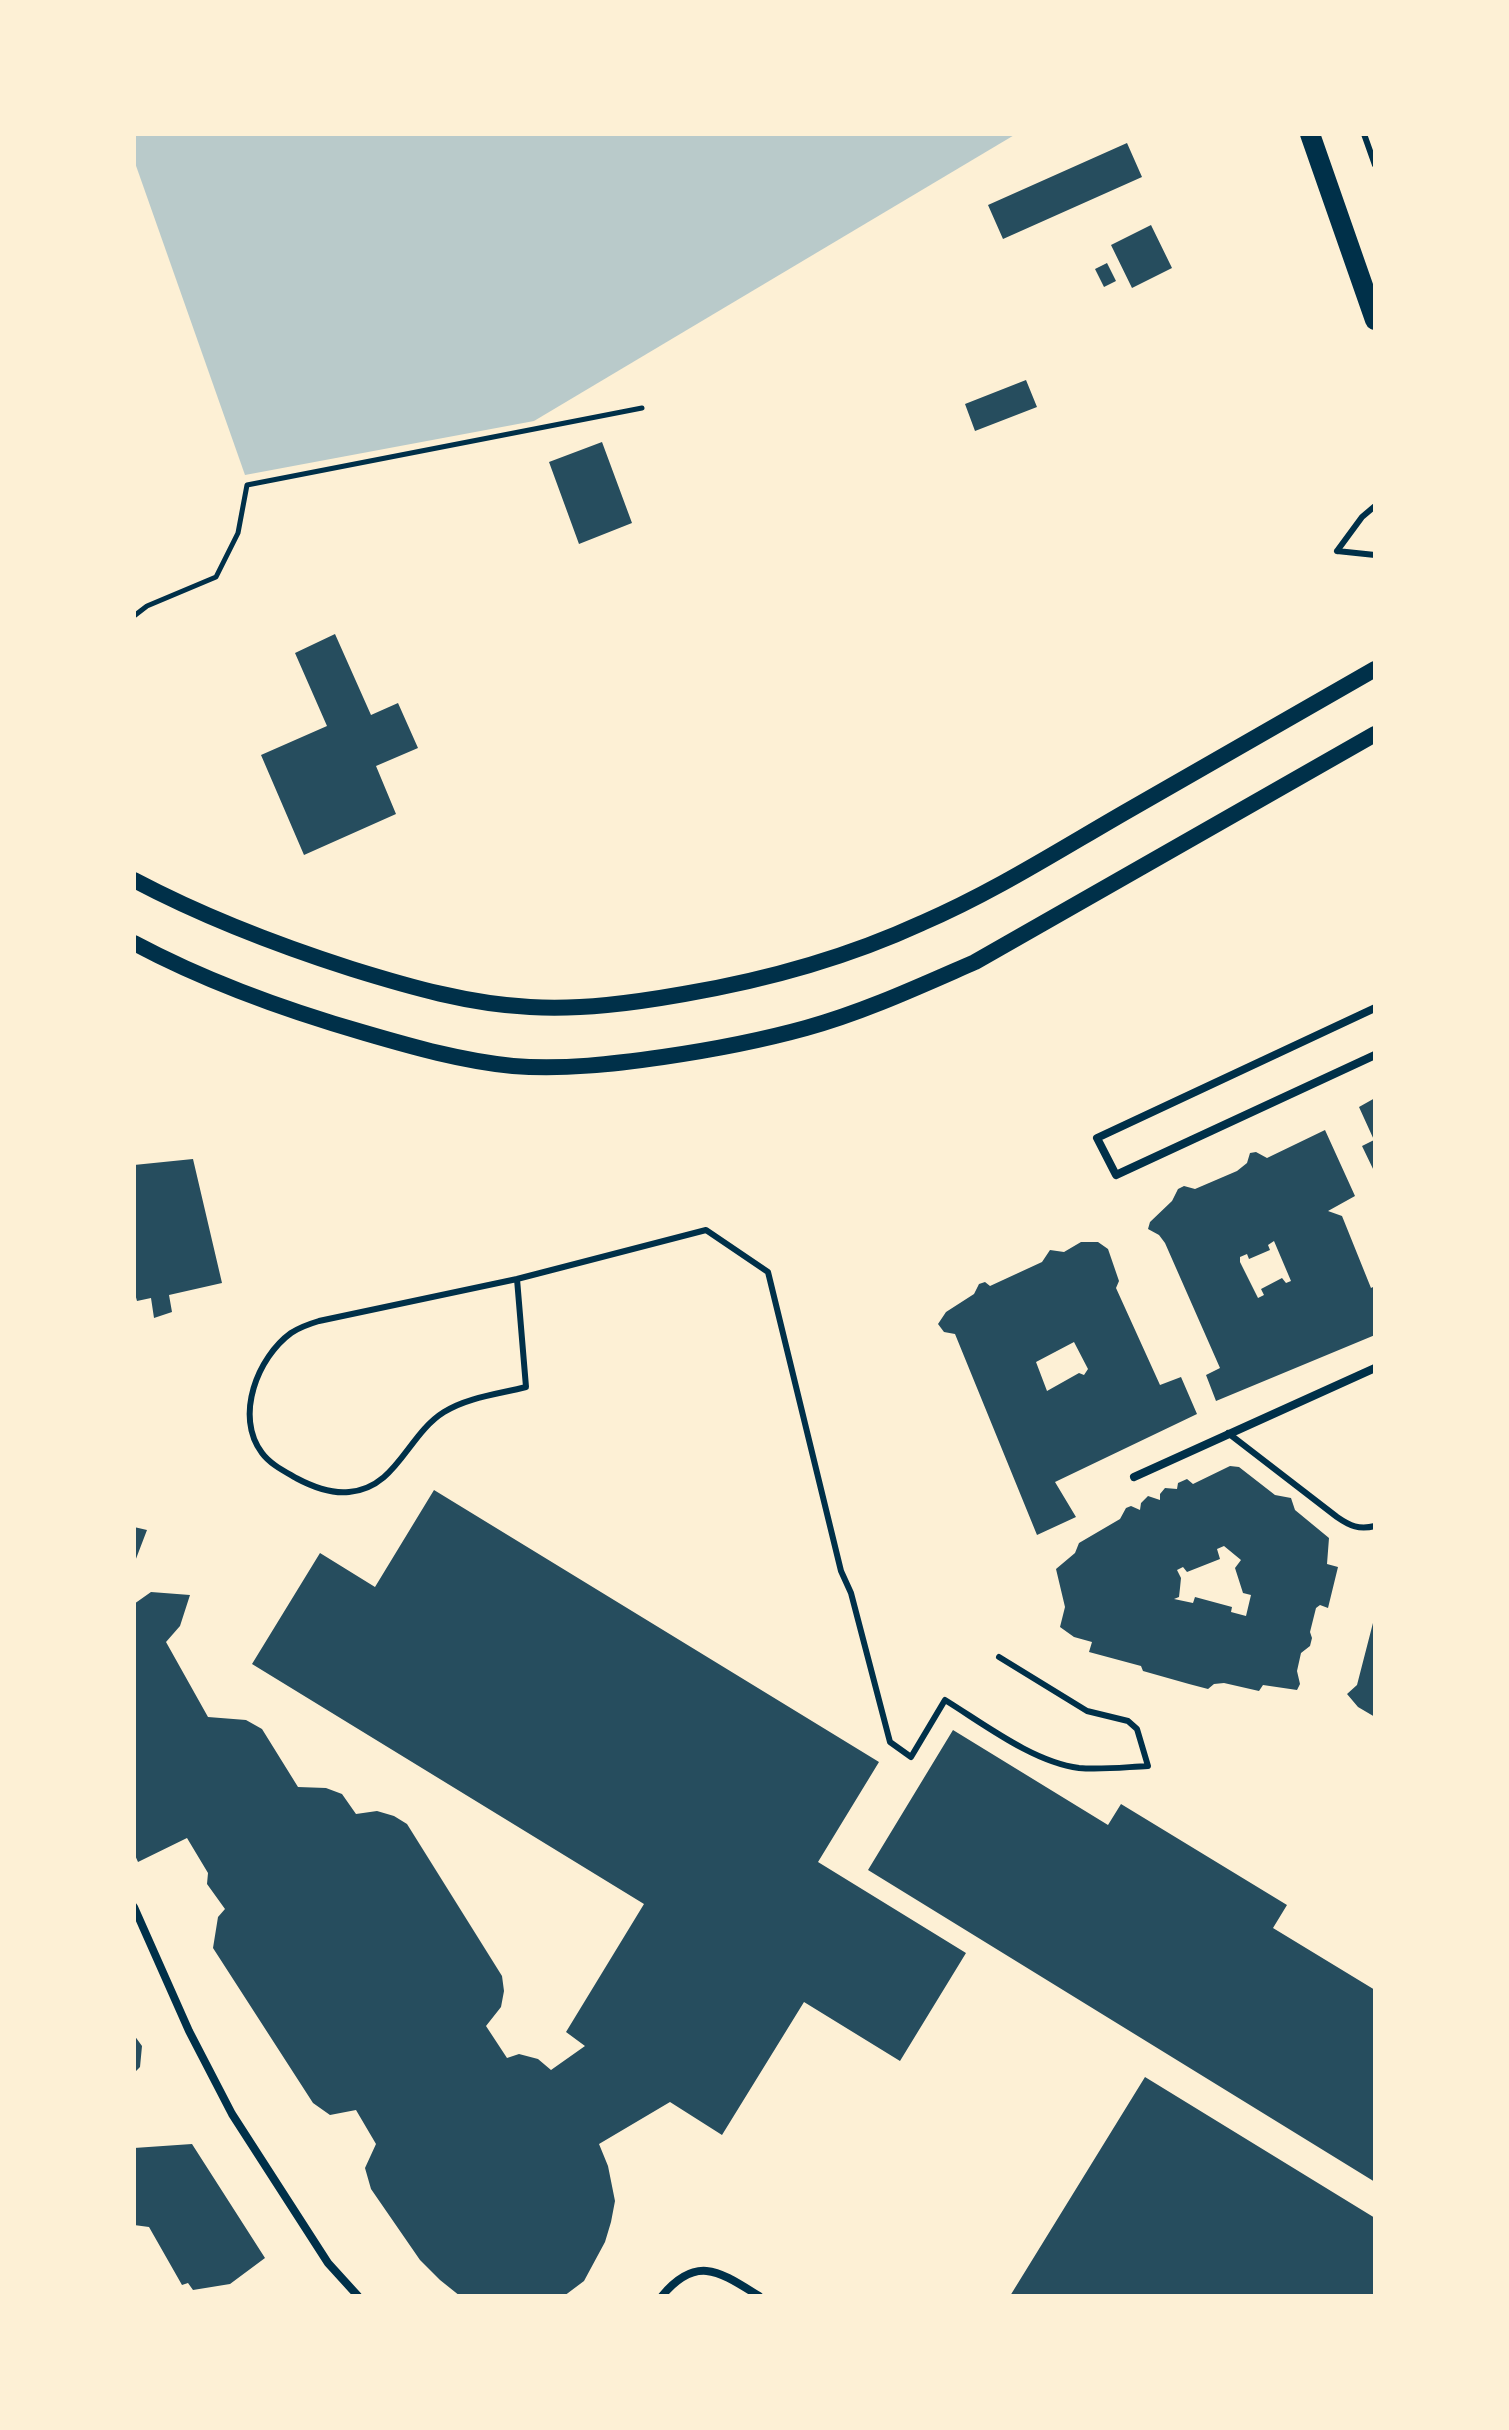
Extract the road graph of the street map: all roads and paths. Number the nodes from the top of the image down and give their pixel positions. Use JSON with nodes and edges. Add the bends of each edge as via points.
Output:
{"nodes":[{"id":1,"x":1310,"y":134,"type":"edge"},
{"id":2,"x":1364,"y":134,"type":"edge"},
{"id":3,"x":1375,"y":165,"type":"edge"},
{"id":4,"x":1375,"y":320,"type":"edge"},
{"id":5,"x":642,"y":408,"type":"dead end"},
{"id":6,"x":1375,"y":506,"type":"edge"},
{"id":7,"x":1375,"y":555,"type":"edge"},
{"id":8,"x":134,"y":616,"type":"edge"},
{"id":9,"x":1375,"y":669,"type":"edge"},
{"id":10,"x":1375,"y":734,"type":"edge"},
{"id":11,"x":134,"y":880,"type":"edge"},
{"id":12,"x":134,"y":943,"type":"edge"},
{"id":13,"x":1375,"y":1008,"type":"edge"},
{"id":14,"x":1375,"y":1055,"type":"edge"},
{"id":15,"x":517,"y":1279,"type":"junction"},
{"id":16,"x":1375,"y":1368,"type":"edge"},
{"id":17,"x":1228,"y":1433,"type":"junction"},
{"id":18,"x":1134,"y":1477,"type":"dead end"},
{"id":19,"x":1375,"y":1526,"type":"edge"},
{"id":20,"x":999,"y":1657,"type":"dead end"},
{"id":21,"x":134,"y":1907,"type":"edge"},
{"id":22,"x":358,"y":2296,"type":"edge"},
{"id":23,"x":662,"y":2296,"type":"edge"},
{"id":24,"x":759,"y":2296,"type":"edge"}],
"edges":[{"from":1,"to":4,"type":"main road"},
{"from":2,"to":3,"type":"lane"},
{"from":5,"to":8,"type":"path","via":[[247,485],[238,533],[216,577]]},
{"from":6,"to":7,"type":"lane","via":[[1337,551]]},
{"from":9,"to":11,"type":"main road","via":[[931,919],[783,974],[670,996],[602,1006],[529,1007],[438,993],[282,946],[200,914]]},
{"from":10,"to":12,"type":"main road","via":[[975,962],[821,1024],[688,1053],[592,1066],[513,1066],[449,1056],[317,1019],[228,987]]},
{"from":13,"to":14,"type":"street","via":[[1097,1138],[1116,1175]]},
{"from":15,"to":15,"type":"lane","via":[[319,1321],[290,1334],[266,1361],[252,1395],[252,1428],[261,1451],[302,1481],[335,1492],[359,1490],[391,1473],[421,1431],[442,1413],[462,1402],[526,1387]]},
{"from":15,"to":20,"type":"lane","via":[[706,1230],[768,1272],[823,1502],[890,1742],[911,1757],[945,1700],[1064,1765],[1148,1766],[1137,1729],[1128,1721],[1087,1711]]},
{"from":16,"to":17,"type":"street"},
{"from":17,"to":18,"type":"street"},
{"from":17,"to":19,"type":"lane","via":[[1345,1522]]},
{"from":21,"to":22,"type":"street","via":[[232,2114],[328,2263]]},
{"from":23,"to":24,"type":"street","via":[[693,2271],[715,2271]]}]}
